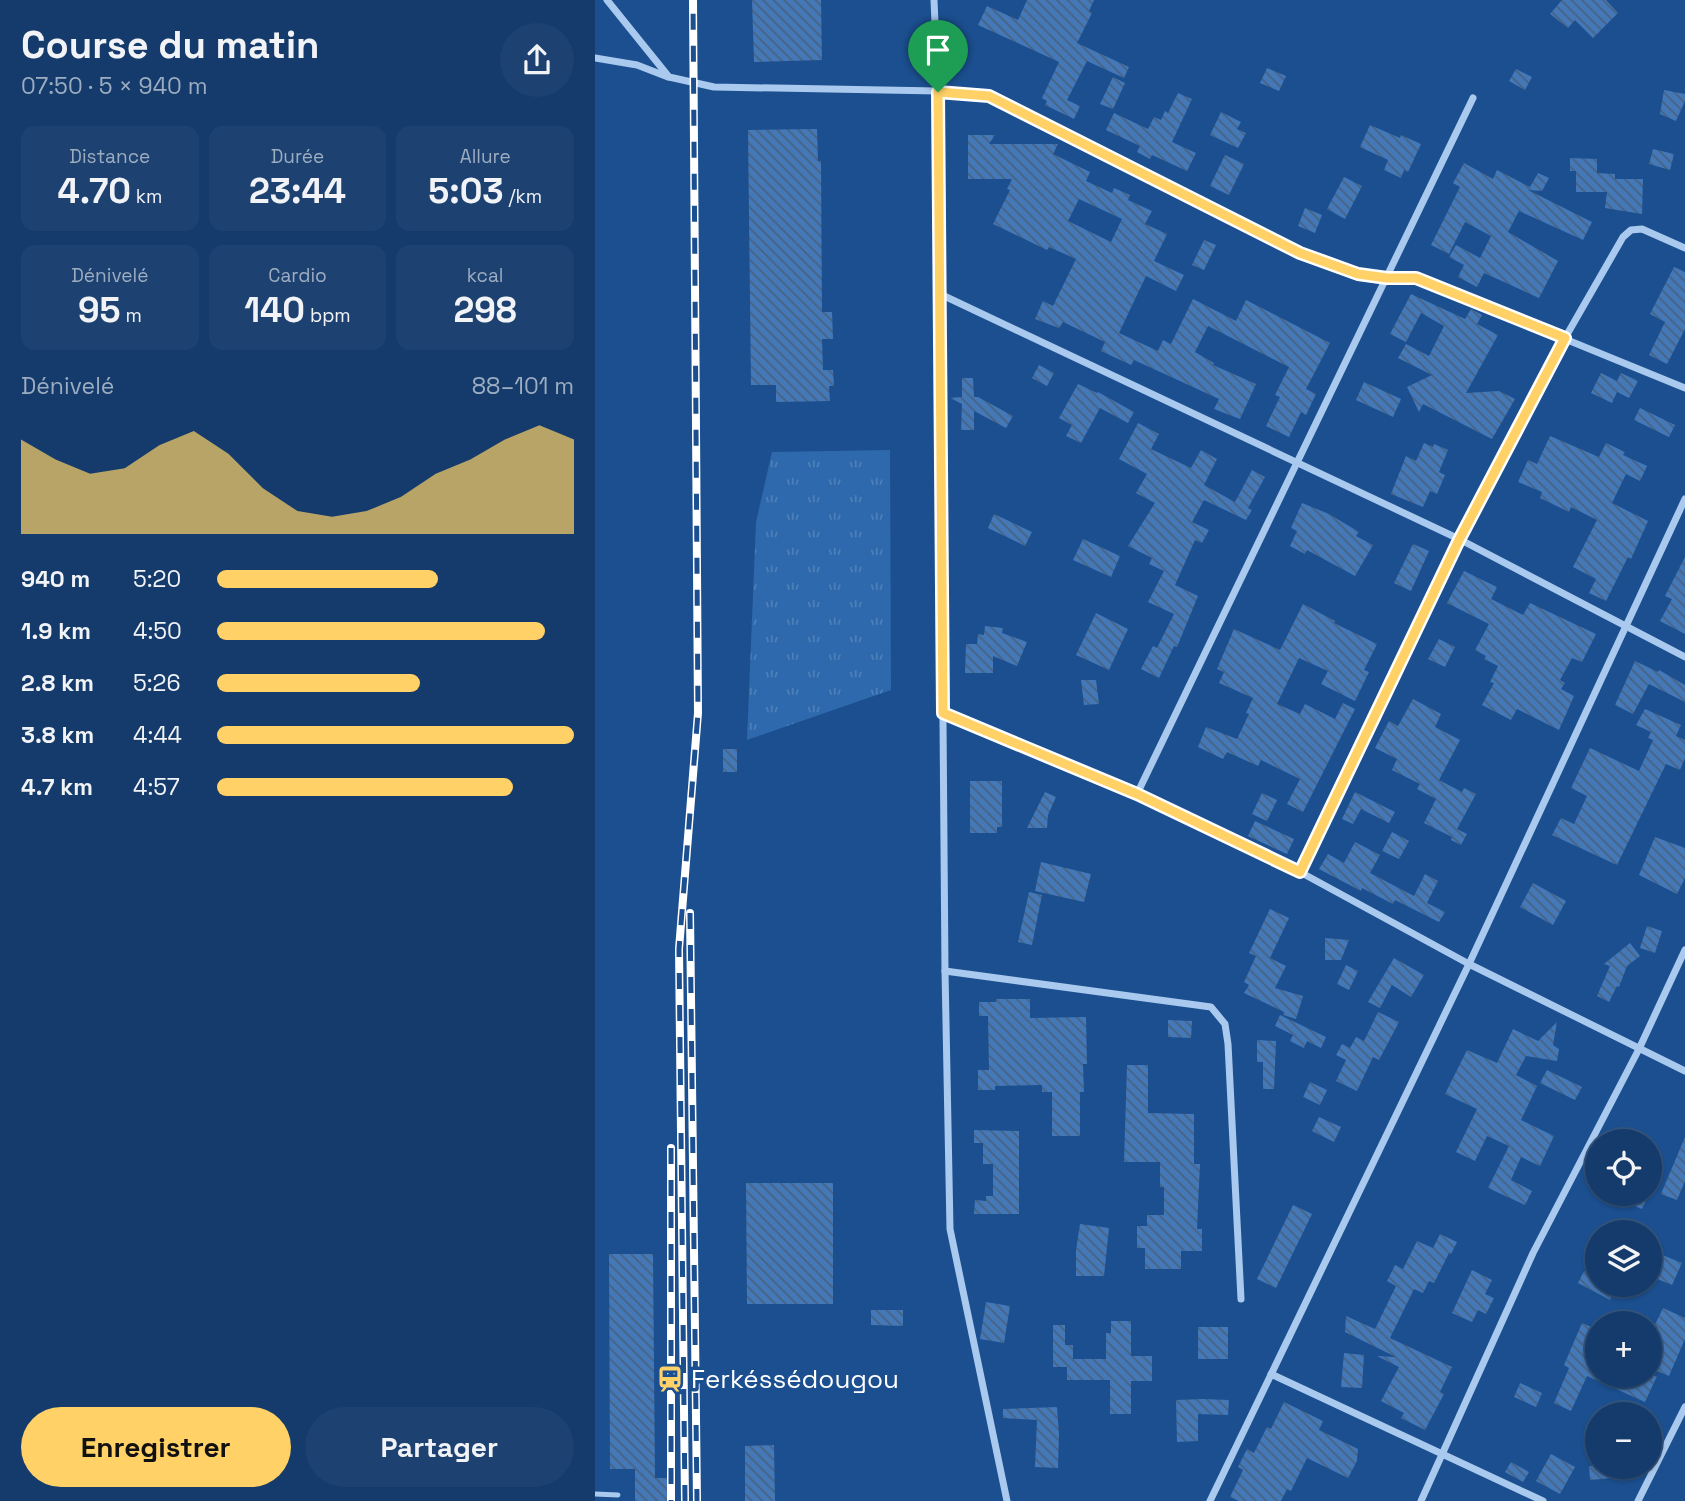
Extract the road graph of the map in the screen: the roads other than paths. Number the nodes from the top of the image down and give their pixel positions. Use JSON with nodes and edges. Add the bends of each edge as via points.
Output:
{"nodes":[{"id":1,"x":607,"y":0,"type":"edge"},
{"id":2,"x":934,"y":0,"type":"edge"},
{"id":3,"x":595,"y":58,"type":"edge"},
{"id":4,"x":669,"y":77,"type":"junction"},
{"id":5,"x":938,"y":92,"type":"junction"},
{"id":6,"x":1473,"y":98,"type":"dead end"},
{"id":7,"x":1685,"y":248,"type":"edge"},
{"id":8,"x":1387,"y":278,"type":"junction"},
{"id":9,"x":940,"y":294,"type":"junction"},
{"id":10,"x":1565,"y":338,"type":"junction"},
{"id":11,"x":1685,"y":388,"type":"edge"},
{"id":12,"x":1298,"y":462,"type":"junction"},
{"id":13,"x":1685,"y":499,"type":"edge"},
{"id":14,"x":1459,"y":540,"type":"junction"},
{"id":15,"x":1626,"y":626,"type":"junction"},
{"id":16,"x":1685,"y":657,"type":"edge"},
{"id":17,"x":943,"y":713,"type":"junction"},
{"id":18,"x":1137,"y":794,"type":"junction"},
{"id":19,"x":1300,"y":872,"type":"junction"},
{"id":20,"x":1685,"y":950,"type":"edge"},
{"id":21,"x":1469,"y":964,"type":"junction"},
{"id":22,"x":945,"y":971,"type":"junction"},
{"id":23,"x":1639,"y":1049,"type":"junction"},
{"id":24,"x":1685,"y":1071,"type":"edge"},
{"id":25,"x":1241,"y":1299,"type":"dead end"},
{"id":26,"x":1271,"y":1374,"type":"junction"},
{"id":27,"x":1685,"y":1407,"type":"edge"},
{"id":28,"x":1443,"y":1453,"type":"junction"},
{"id":29,"x":595,"y":1494,"type":"edge"},
{"id":30,"x":618,"y":1495,"type":"dead end"},
{"id":31,"x":1007,"y":1501,"type":"edge"},
{"id":32,"x":1210,"y":1501,"type":"edge"},
{"id":33,"x":1421,"y":1501,"type":"edge"},
{"id":34,"x":1543,"y":1501,"type":"edge"},
{"id":35,"x":1638,"y":1501,"type":"edge"}],
"edges":[{"from":1,"to":4,"type":"street"},
{"from":2,"to":5,"type":"street"},
{"from":3,"to":4,"type":"street","via":[[637,65]]},
{"from":4,"to":5,"type":"street","via":[[714,87]]},
{"from":5,"to":8,"type":"street","via":[[989,96],[1300,253],[1358,274]]},
{"from":5,"to":9,"type":"street"},
{"from":6,"to":8,"type":"street"},
{"from":7,"to":10,"type":"street","via":[[1642,229],[1631,230]]},
{"from":8,"to":10,"type":"street","via":[[1416,278]]},
{"from":8,"to":12,"type":"street"},
{"from":9,"to":12,"type":"street"},
{"from":9,"to":17,"type":"street"},
{"from":10,"to":11,"type":"street"},
{"from":10,"to":14,"type":"street"},
{"from":12,"to":14,"type":"street"},
{"from":12,"to":18,"type":"street"},
{"from":13,"to":15,"type":"street"},
{"from":14,"to":15,"type":"street"},
{"from":14,"to":19,"type":"street"},
{"from":15,"to":16,"type":"street"},
{"from":15,"to":21,"type":"street"},
{"from":17,"to":18,"type":"street"},
{"from":17,"to":22,"type":"street"},
{"from":18,"to":19,"type":"street"},
{"from":19,"to":21,"type":"street"},
{"from":20,"to":23,"type":"street"},
{"from":21,"to":23,"type":"street"},
{"from":21,"to":26,"type":"street"},
{"from":22,"to":25,"type":"street","via":[[1211,1007],[1225,1024],[1228,1044]]},
{"from":22,"to":31,"type":"street","via":[[950,1229]]},
{"from":23,"to":24,"type":"street"},
{"from":23,"to":28,"type":"street","via":[[1533,1253]]},
{"from":26,"to":28,"type":"street"},
{"from":26,"to":32,"type":"street"},
{"from":27,"to":35,"type":"street"},
{"from":28,"to":33,"type":"street"},
{"from":28,"to":34,"type":"street"},
{"from":29,"to":30,"type":"lane"}]}
